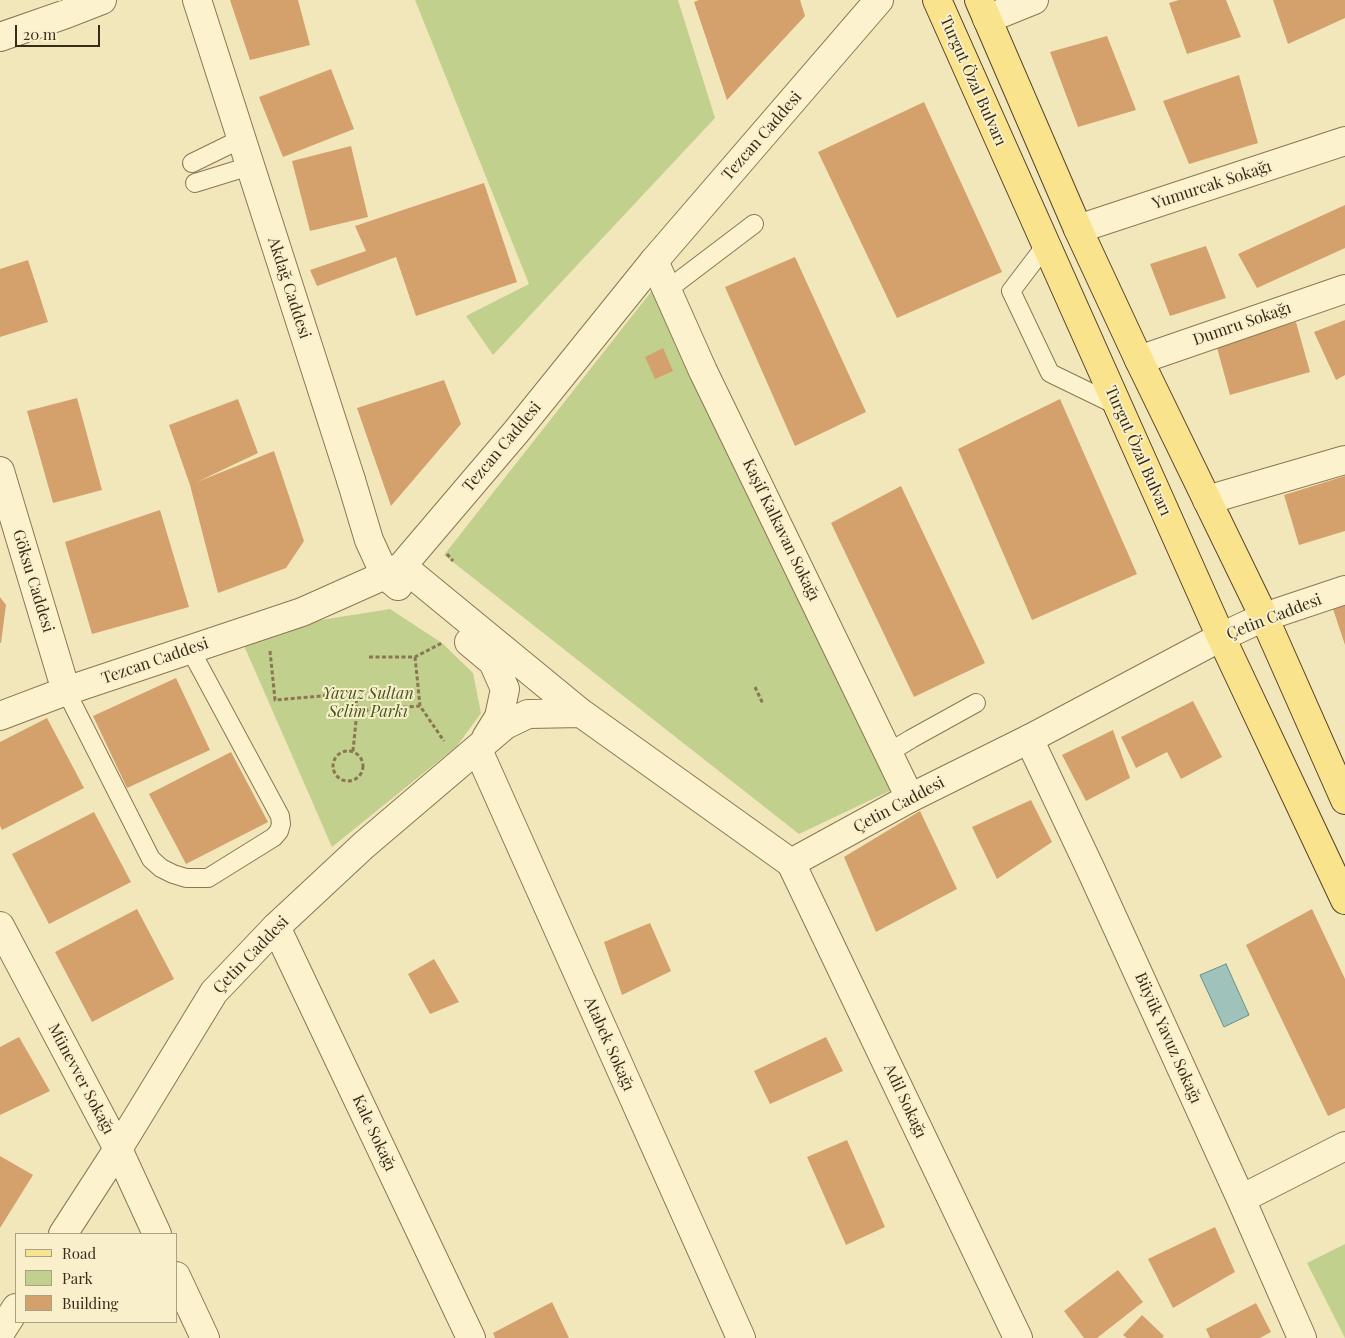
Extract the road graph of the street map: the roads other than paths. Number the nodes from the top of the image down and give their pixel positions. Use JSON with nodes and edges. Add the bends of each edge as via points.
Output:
{"nodes":[{"id":1,"x":102,"y":0,"type":"edge"},
{"id":2,"x":197,"y":0,"type":"edge"},
{"id":3,"x":879,"y":0,"type":"edge"},
{"id":4,"x":937,"y":0,"type":"edge"},
{"id":5,"x":1034,"y":0,"type":"edge"},
{"id":6,"x":983,"y":9,"type":"edge"},
{"id":7,"x":0,"y":37,"type":"edge"},
{"id":8,"x":242,"y":139,"type":"junction"},
{"id":9,"x":1345,"y":141,"type":"edge"},
{"id":10,"x":192,"y":163,"type":"dead end"},
{"id":11,"x":250,"y":166,"type":"junction"},
{"id":12,"x":194,"y":183,"type":"dead end"},
{"id":13,"x":754,"y":224,"type":"dead end"},
{"id":14,"x":1078,"y":229,"type":"junction"},
{"id":15,"x":1046,"y":244,"type":"junction"},
{"id":16,"x":654,"y":261,"type":"junction"},
{"id":17,"x":1345,"y":289,"type":"edge"},
{"id":18,"x":667,"y":290,"type":"junction"},
{"id":19,"x":1139,"y":360,"type":"junction"},
{"id":20,"x":1118,"y":406,"type":"junction"},
{"id":21,"x":1345,"y":460,"type":"edge"},
{"id":22,"x":0,"y":471,"type":"edge"},
{"id":23,"x":1207,"y":500,"type":"junction"},
{"id":24,"x":393,"y":571,"type":"junction"},
{"id":25,"x":1345,"y":590,"type":"edge"},
{"id":26,"x":1264,"y":617,"type":"junction"},
{"id":27,"x":1221,"y":637,"type":"junction"},
{"id":28,"x":190,"y":649,"type":"junction"},
{"id":29,"x":493,"y":662,"type":"junction"},
{"id":30,"x":66,"y":691,"type":"junction"},
{"id":31,"x":976,"y":703,"type":"dead end"},
{"id":32,"x":581,"y":713,"type":"junction"},
{"id":33,"x":0,"y":716,"type":"edge"},
{"id":34,"x":1029,"y":739,"type":"junction"},
{"id":35,"x":478,"y":750,"type":"junction"},
{"id":36,"x":888,"y":754,"type":"junction"},
{"id":37,"x":910,"y":798,"type":"junction"},
{"id":38,"x":1345,"y":800,"type":"edge"},
{"id":39,"x":791,"y":863,"type":"junction"},
{"id":40,"x":1345,"y":900,"type":"edge"},
{"id":41,"x":0,"y":926,"type":"edge"},
{"id":42,"x":276,"y":927,"type":"junction"},
{"id":43,"x":1345,"y":1146,"type":"edge"},
{"id":44,"x":118,"y":1149,"type":"junction"},
{"id":45,"x":1241,"y":1199,"type":"junction"},
{"id":46,"x":65,"y":1233,"type":"edge"},
{"id":47,"x":157,"y":1233,"type":"edge"},
{"id":48,"x":178,"y":1280,"type":"edge"},
{"id":49,"x":15,"y":1310,"type":"edge"},
{"id":50,"x":0,"y":1333,"type":"edge"},
{"id":51,"x":204,"y":1338,"type":"edge"},
{"id":52,"x":471,"y":1338,"type":"edge"},
{"id":53,"x":741,"y":1338,"type":"edge"},
{"id":54,"x":1018,"y":1338,"type":"edge"},
{"id":55,"x":1302,"y":1338,"type":"edge"}],
"edges":[{"from":1,"to":7,"type":"street"},
{"from":2,"to":8,"type":"street","name":"Akdağ Caddesi"},
{"from":3,"to":16,"type":"street","name":"Tezcan Caddesi"},
{"from":4,"to":15,"type":"main road","name":"Turgut Özal Bulvarı"},
{"from":5,"to":6,"type":"street"},
{"from":6,"to":14,"type":"main road"},
{"from":8,"to":10,"type":"lane"},
{"from":8,"to":11,"type":"street","name":"Akdağ Caddesi"},
{"from":9,"to":14,"type":"street","name":"Yumurcak Sokağı"},
{"from":11,"to":12,"type":"lane"},
{"from":11,"to":24,"type":"street","name":"Akdağ Caddesi","via":[[369,540]]},
{"from":13,"to":18,"type":"lane"},
{"from":14,"to":19,"type":"main road"},
{"from":15,"to":20,"type":"main road","name":"Turgut Özal Bulvarı"},
{"from":15,"to":20,"type":"lane","via":[[1012,291],[1050,373]]},
{"from":16,"to":18,"type":"street","name":"Kaşif Kalkavan Sokağı"},
{"from":16,"to":24,"type":"street","name":"Tezcan Caddesi","via":[[516,432]]},
{"from":17,"to":19,"type":"street","name":"Dumru Sokağı"},
{"from":18,"to":36,"type":"street","name":"Kaşif Kalkavan Sokağı"},
{"from":19,"to":23,"type":"main road"},
{"from":20,"to":27,"type":"main road","name":"Turgut Özal Bulvarı"},
{"from":21,"to":23,"type":"street"},
{"from":22,"to":30,"type":"street","name":"Göksu Caddesi"},
{"from":23,"to":26,"type":"main road"},
{"from":24,"to":28,"type":"street","name":"Tezcan Caddesi","via":[[302,612]]},
{"from":24,"to":29,"type":"street","name":"Çetin Caddesi","via":[[453,629]]},
{"from":24,"to":32,"type":"street"},
{"from":25,"to":26,"type":"street","name":"Çetin Caddesi"},
{"from":26,"to":27,"type":"street","name":"Çetin Caddesi"},
{"from":26,"to":38,"type":"main road"},
{"from":27,"to":34,"type":"street","name":"Çetin Caddesi"},
{"from":27,"to":40,"type":"main road","name":"Turgut Özal Bulvarı"},
{"from":28,"to":30,"type":"street","name":"Tezcan Caddesi"},
{"from":28,"to":30,"type":"lane","via":[[280,816],[281,824],[274,838],[208,878],[173,874],[151,859]]},
{"from":29,"to":32,"type":"street"},
{"from":29,"to":35,"type":"street","name":"Çetin Caddesi","via":[[505,689],[499,717]]},
{"from":30,"to":33,"type":"street","name":"Tezcan Caddesi"},
{"from":31,"to":36,"type":"lane"},
{"from":32,"to":35,"type":"street","name":"Çetin Caddesi","via":[[528,714],[505,725]]},
{"from":32,"to":39,"type":"street"},
{"from":34,"to":37,"type":"street","name":"Çetin Caddesi"},
{"from":34,"to":45,"type":"street","name":"Büyük Yavuz Sokağı"},
{"from":35,"to":42,"type":"street","name":"Çetin Caddesi","via":[[364,845]]},
{"from":35,"to":53,"type":"street","name":"Atabek Sokağı"},
{"from":36,"to":37,"type":"street","name":"Kaşif Kalkavan Sokağı"},
{"from":37,"to":39,"type":"street","name":"Çetin Caddesi"},
{"from":39,"to":54,"type":"street","name":"Adil Sokağı"},
{"from":41,"to":44,"type":"street","name":"Münevver Sokağı"},
{"from":42,"to":44,"type":"street","name":"Çetin Caddesi","via":[[214,992]]},
{"from":42,"to":52,"type":"street","name":"Kale Sokağı"},
{"from":43,"to":45,"type":"street"},
{"from":44,"to":46,"type":"street","name":"Çetin Caddesi"},
{"from":44,"to":47,"type":"street","name":"Münevver Sokağı"},
{"from":45,"to":55,"type":"street","name":"Büyük Yavuz Sokağı"},
{"from":48,"to":51,"type":"street"},
{"from":49,"to":50,"type":"street"}]}
